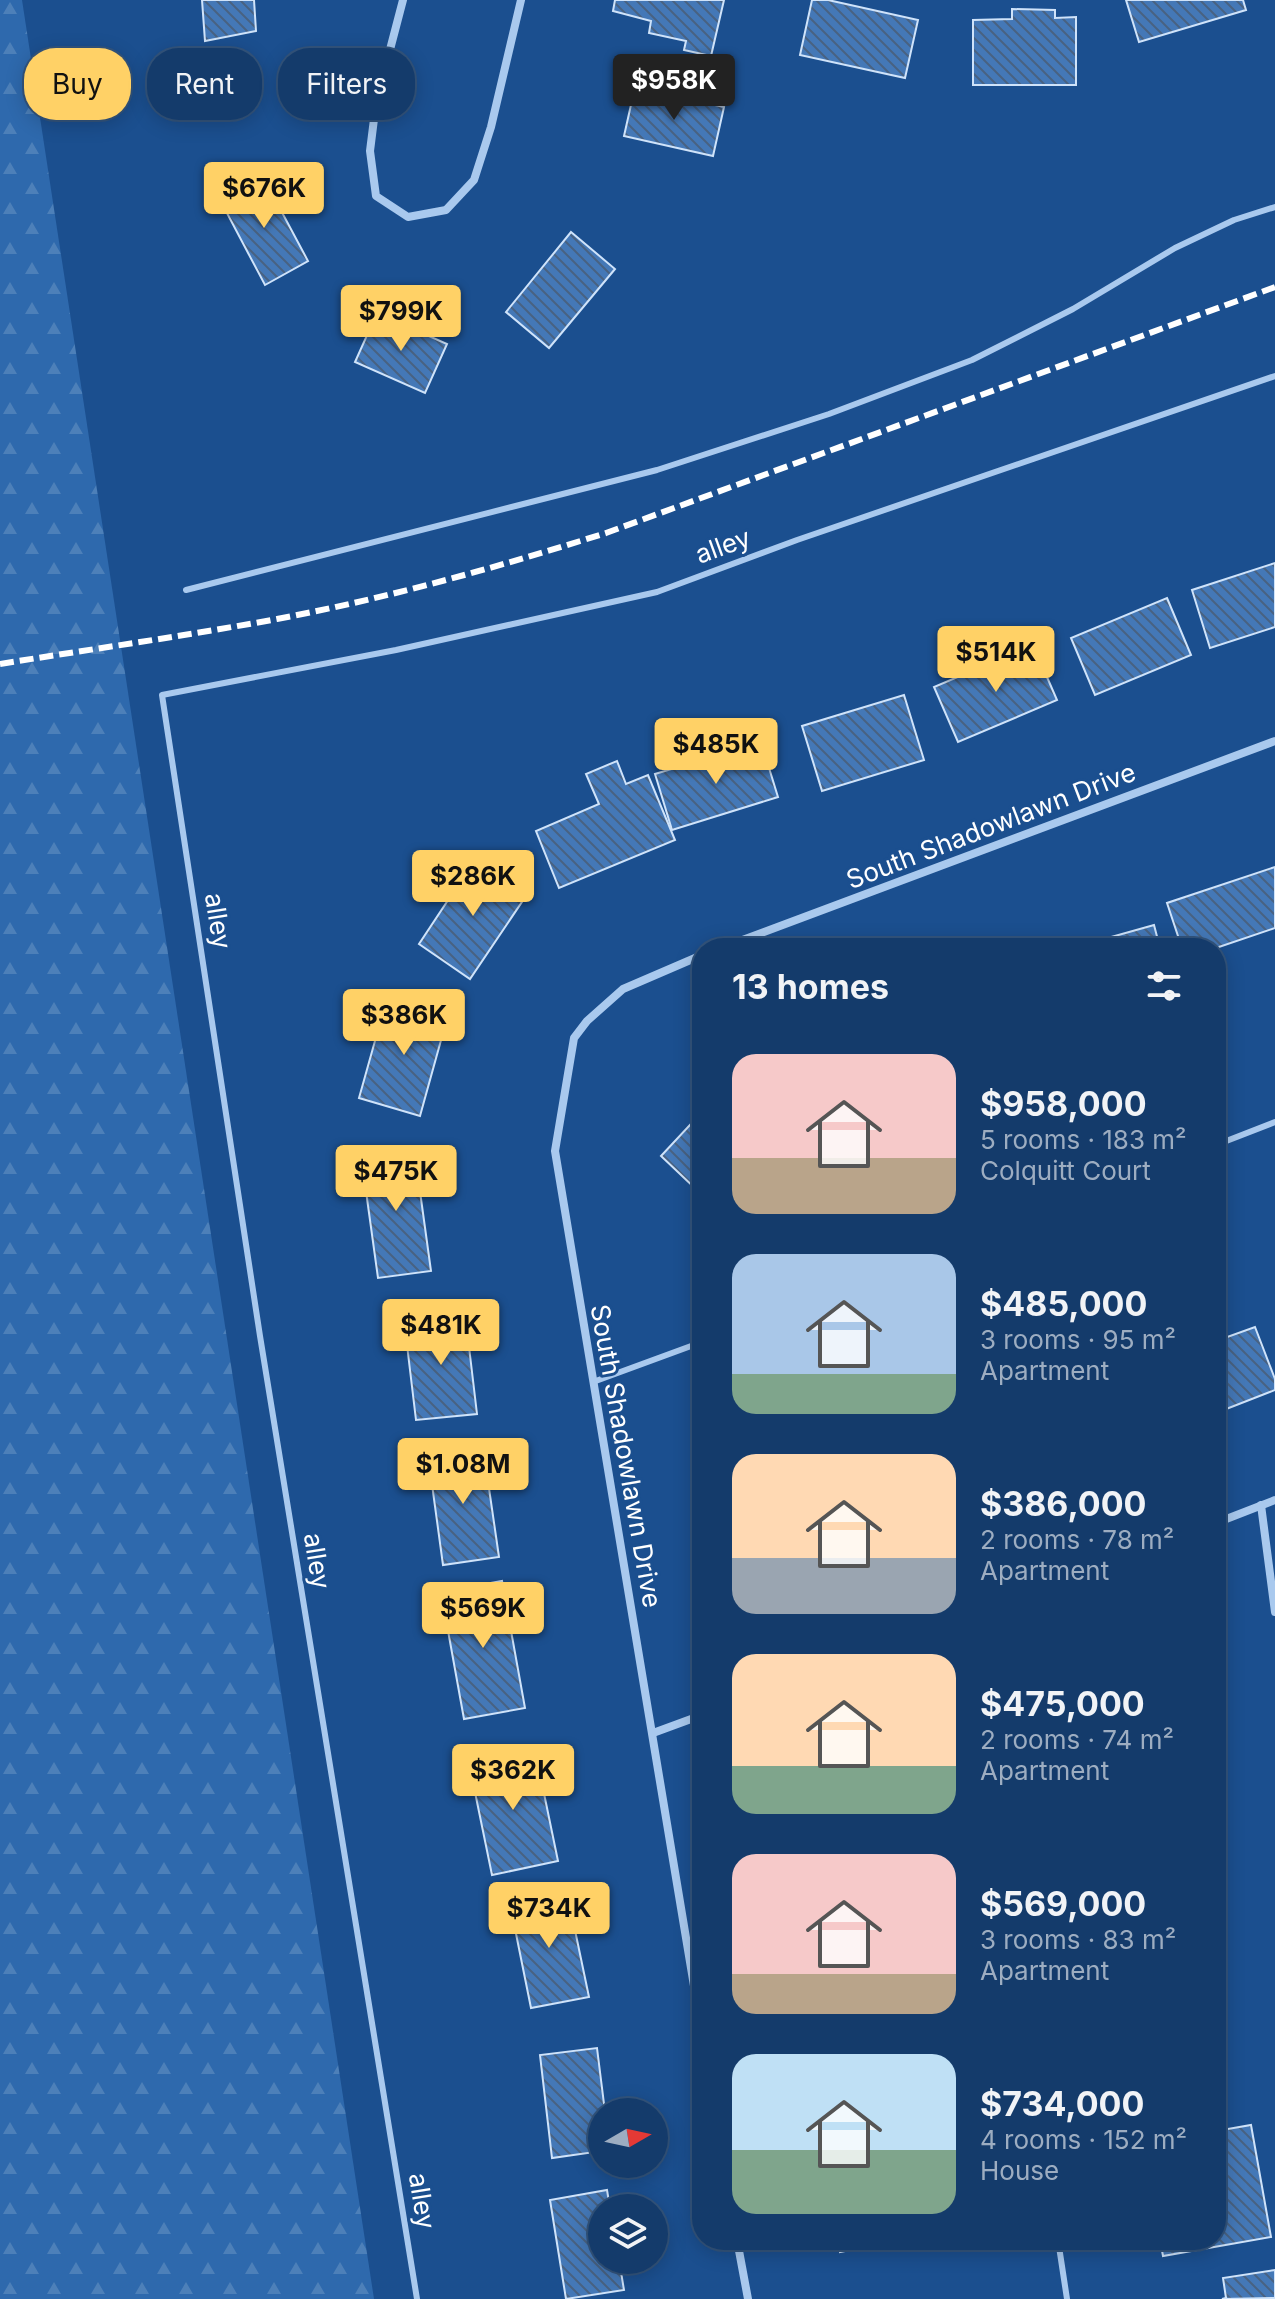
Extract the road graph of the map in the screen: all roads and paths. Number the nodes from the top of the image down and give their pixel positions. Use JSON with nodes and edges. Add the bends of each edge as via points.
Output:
{"nodes":[{"id":1,"x":403,"y":0,"type":"edge"},
{"id":2,"x":521,"y":0,"type":"edge"},
{"id":3,"x":1275,"y":207,"type":"edge"},
{"id":4,"x":1275,"y":376,"type":"edge"},
{"id":5,"x":186,"y":590,"type":"dead end"},
{"id":6,"x":1275,"y":741,"type":"edge"},
{"id":7,"x":748,"y":938,"type":"edge"},
{"id":8,"x":692,"y":959,"type":"edge"},
{"id":9,"x":1275,"y":1122,"type":"edge"},
{"id":10,"x":1226,"y":1141,"type":"edge"},
{"id":11,"x":692,"y":1346,"type":"edge"},
{"id":12,"x":593,"y":1382,"type":"junction"},
{"id":13,"x":1275,"y":1500,"type":"edge"},
{"id":14,"x":1261,"y":1505,"type":"junction"},
{"id":15,"x":1226,"y":1519,"type":"edge"},
{"id":16,"x":1275,"y":1612,"type":"edge"},
{"id":17,"x":692,"y":1719,"type":"edge"},
{"id":18,"x":653,"y":1733,"type":"junction"},
{"id":19,"x":692,"y":1973,"type":"edge"},
{"id":20,"x":739,"y":2250,"type":"edge"},
{"id":21,"x":1060,"y":2250,"type":"edge"},
{"id":22,"x":417,"y":2299,"type":"edge"},
{"id":23,"x":748,"y":2299,"type":"edge"},
{"id":24,"x":1067,"y":2299,"type":"edge"}],
"edges":[{"from":1,"to":2,"type":"street","via":[[376,103],[370,151],[376,196],[408,217],[446,210],[474,180]]},
{"from":3,"to":5,"type":"lane","via":[[1175,248],[1073,309],[972,360],[829,414],[657,470]]},
{"from":4,"to":22,"type":"lane","name":"alley","via":[[657,592],[162,695],[262,1351]]},
{"from":6,"to":7,"type":"street","name":"South Shadowlawn Drive"},
{"from":8,"to":12,"type":"street","name":"South Shadowlawn Drive","via":[[623,989],[574,1038],[555,1151]]},
{"from":9,"to":10,"type":"lane"},
{"from":11,"to":12,"type":"lane"},
{"from":12,"to":18,"type":"street","name":"South Shadowlawn Drive"},
{"from":13,"to":14,"type":"street"},
{"from":14,"to":15,"type":"street"},
{"from":14,"to":16,"type":"street"},
{"from":17,"to":18,"type":"street"},
{"from":18,"to":19,"type":"street","name":"South Shadowlawn Drive"},
{"from":20,"to":23,"type":"street"},
{"from":21,"to":24,"type":"lane"}]}
